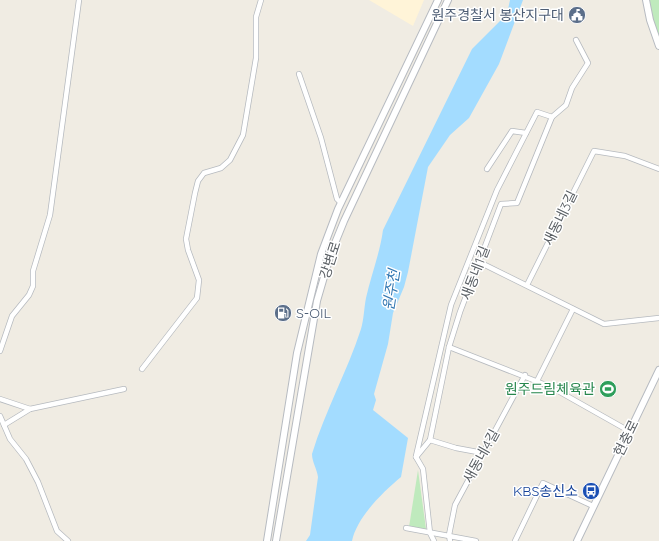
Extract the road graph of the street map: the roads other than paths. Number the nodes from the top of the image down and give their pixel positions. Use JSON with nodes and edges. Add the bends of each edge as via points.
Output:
{"nodes":[{"id":1,"x":79,"y":0,"type":"edge"},
{"id":2,"x":261,"y":0,"type":"edge"},
{"id":3,"x":438,"y":0,"type":"edge"},
{"id":4,"x":448,"y":0,"type":"edge"},
{"id":5,"x":646,"y":0,"type":"edge"},
{"id":6,"x":576,"y":40,"type":"dead end"},
{"id":7,"x":659,"y":46,"type":"edge"},
{"id":8,"x":299,"y":74,"type":"dead end"},
{"id":9,"x":552,"y":117,"type":"junction"},
{"id":10,"x":526,"y":133,"type":"junction"},
{"id":11,"x":487,"y":169,"type":"dead end"},
{"id":12,"x":659,"y":169,"type":"edge"},
{"id":13,"x":342,"y":203,"type":"junction"},
{"id":14,"x":479,"y":262,"type":"junction"},
{"id":15,"x":528,"y":285,"type":"junction"},
{"id":16,"x":573,"y":309,"type":"junction"},
{"id":17,"x":659,"y":318,"type":"edge"},
{"id":18,"x":449,"y":347,"type":"junction"},
{"id":19,"x":0,"y":352,"type":"edge"},
{"id":20,"x":142,"y":369,"type":"dead end"},
{"id":21,"x":659,"y":370,"type":"edge"},
{"id":22,"x":525,"y":375,"type":"junction"},
{"id":23,"x":537,"y":381,"type":"junction"},
{"id":24,"x":652,"y":384,"type":"junction"},
{"id":25,"x":659,"y":387,"type":"edge"},
{"id":26,"x":124,"y":389,"type":"dead end"},
{"id":27,"x":0,"y":399,"type":"edge"},
{"id":28,"x":30,"y":409,"type":"junction"},
{"id":29,"x":0,"y":416,"type":"edge"},
{"id":30,"x":4,"y":425,"type":"junction"},
{"id":31,"x":629,"y":431,"type":"junction"},
{"id":32,"x":430,"y":440,"type":"junction"},
{"id":33,"x":483,"y":453,"type":"junction"},
{"id":34,"x":416,"y":457,"type":"junction"},
{"id":35,"x":593,"y":506,"type":"junction"},
{"id":36,"x":406,"y":528,"type":"dead end"},
{"id":37,"x":430,"y":533,"type":"junction"},
{"id":38,"x":449,"y":535,"type":"junction"},
{"id":39,"x":68,"y":541,"type":"edge"},
{"id":40,"x":267,"y":541,"type":"edge"},
{"id":41,"x":276,"y":541,"type":"edge"},
{"id":42,"x":434,"y":541,"type":"edge"},
{"id":43,"x":450,"y":541,"type":"edge"},
{"id":44,"x":476,"y":541,"type":"edge"},
{"id":45,"x":515,"y":541,"type":"edge"},
{"id":46,"x":577,"y":541,"type":"edge"}],
"edges":[{"from":1,"to":19,"type":"street","via":[[50,215],[33,271],[33,286],[12,316]]},
{"from":2,"to":20,"type":"street","via":[[256,17],[256,58],[243,135],[230,160],[221,168],[204,173],[198,181],[195,193],[186,239],[199,280],[197,298]]},
{"from":3,"to":13,"type":"street","name":"강변로"},
{"from":4,"to":41,"type":"street","name":"강변로","via":[[331,253],[317,301]]},
{"from":5,"to":7,"type":"street"},
{"from":6,"to":9,"type":"street","name":"새동네1길","via":[[588,63],[572,88],[566,105]]},
{"from":8,"to":13,"type":"street","via":[[321,138],[337,199]]},
{"from":9,"to":10,"type":"street","via":[[537,112]]},
{"from":9,"to":14,"type":"street","name":"새동네1길","via":[[517,203],[501,204]]},
{"from":10,"to":11,"type":"street","via":[[512,131]]},
{"from":10,"to":34,"type":"street","via":[[497,190],[451,305]]},
{"from":12,"to":15,"type":"street","name":"새동네3길","via":[[625,156],[594,151]]},
{"from":13,"to":40,"type":"street","name":"강변로","via":[[321,254],[299,346]]},
{"from":14,"to":15,"type":"street"},
{"from":14,"to":18,"type":"street","name":"새동네1길"},
{"from":15,"to":16,"type":"street"},
{"from":16,"to":17,"type":"street","via":[[604,324]]},
{"from":16,"to":23,"type":"street"},
{"from":18,"to":22,"type":"street"},
{"from":18,"to":32,"type":"street","name":"새동네1길"},
{"from":21,"to":24,"type":"street","name":"현충로"},
{"from":22,"to":23,"type":"street"},
{"from":22,"to":33,"type":"street","name":"새동네4길"},
{"from":23,"to":31,"type":"street"},
{"from":24,"to":25,"type":"street"},
{"from":24,"to":31,"type":"street","name":"현충로"},
{"from":26,"to":28,"type":"street"},
{"from":27,"to":28,"type":"street"},
{"from":28,"to":30,"type":"street"},
{"from":29,"to":30,"type":"street"},
{"from":30,"to":39,"type":"street","via":[[10,440],[26,459],[38,482],[57,531]]},
{"from":31,"to":35,"type":"street","name":"현충로"},
{"from":32,"to":33,"type":"street"},
{"from":32,"to":34,"type":"street","name":"새동네1길"},
{"from":33,"to":38,"type":"street","name":"새동네4길","via":[[455,505]]},
{"from":34,"to":37,"type":"street","via":[[423,469]]},
{"from":35,"to":45,"type":"street","via":[[543,483]]},
{"from":35,"to":46,"type":"street","name":"현충로"},
{"from":36,"to":37,"type":"street"},
{"from":37,"to":38,"type":"street"},
{"from":37,"to":42,"type":"street"},
{"from":38,"to":43,"type":"street","name":"새동네4길"},
{"from":38,"to":44,"type":"street"}]}
